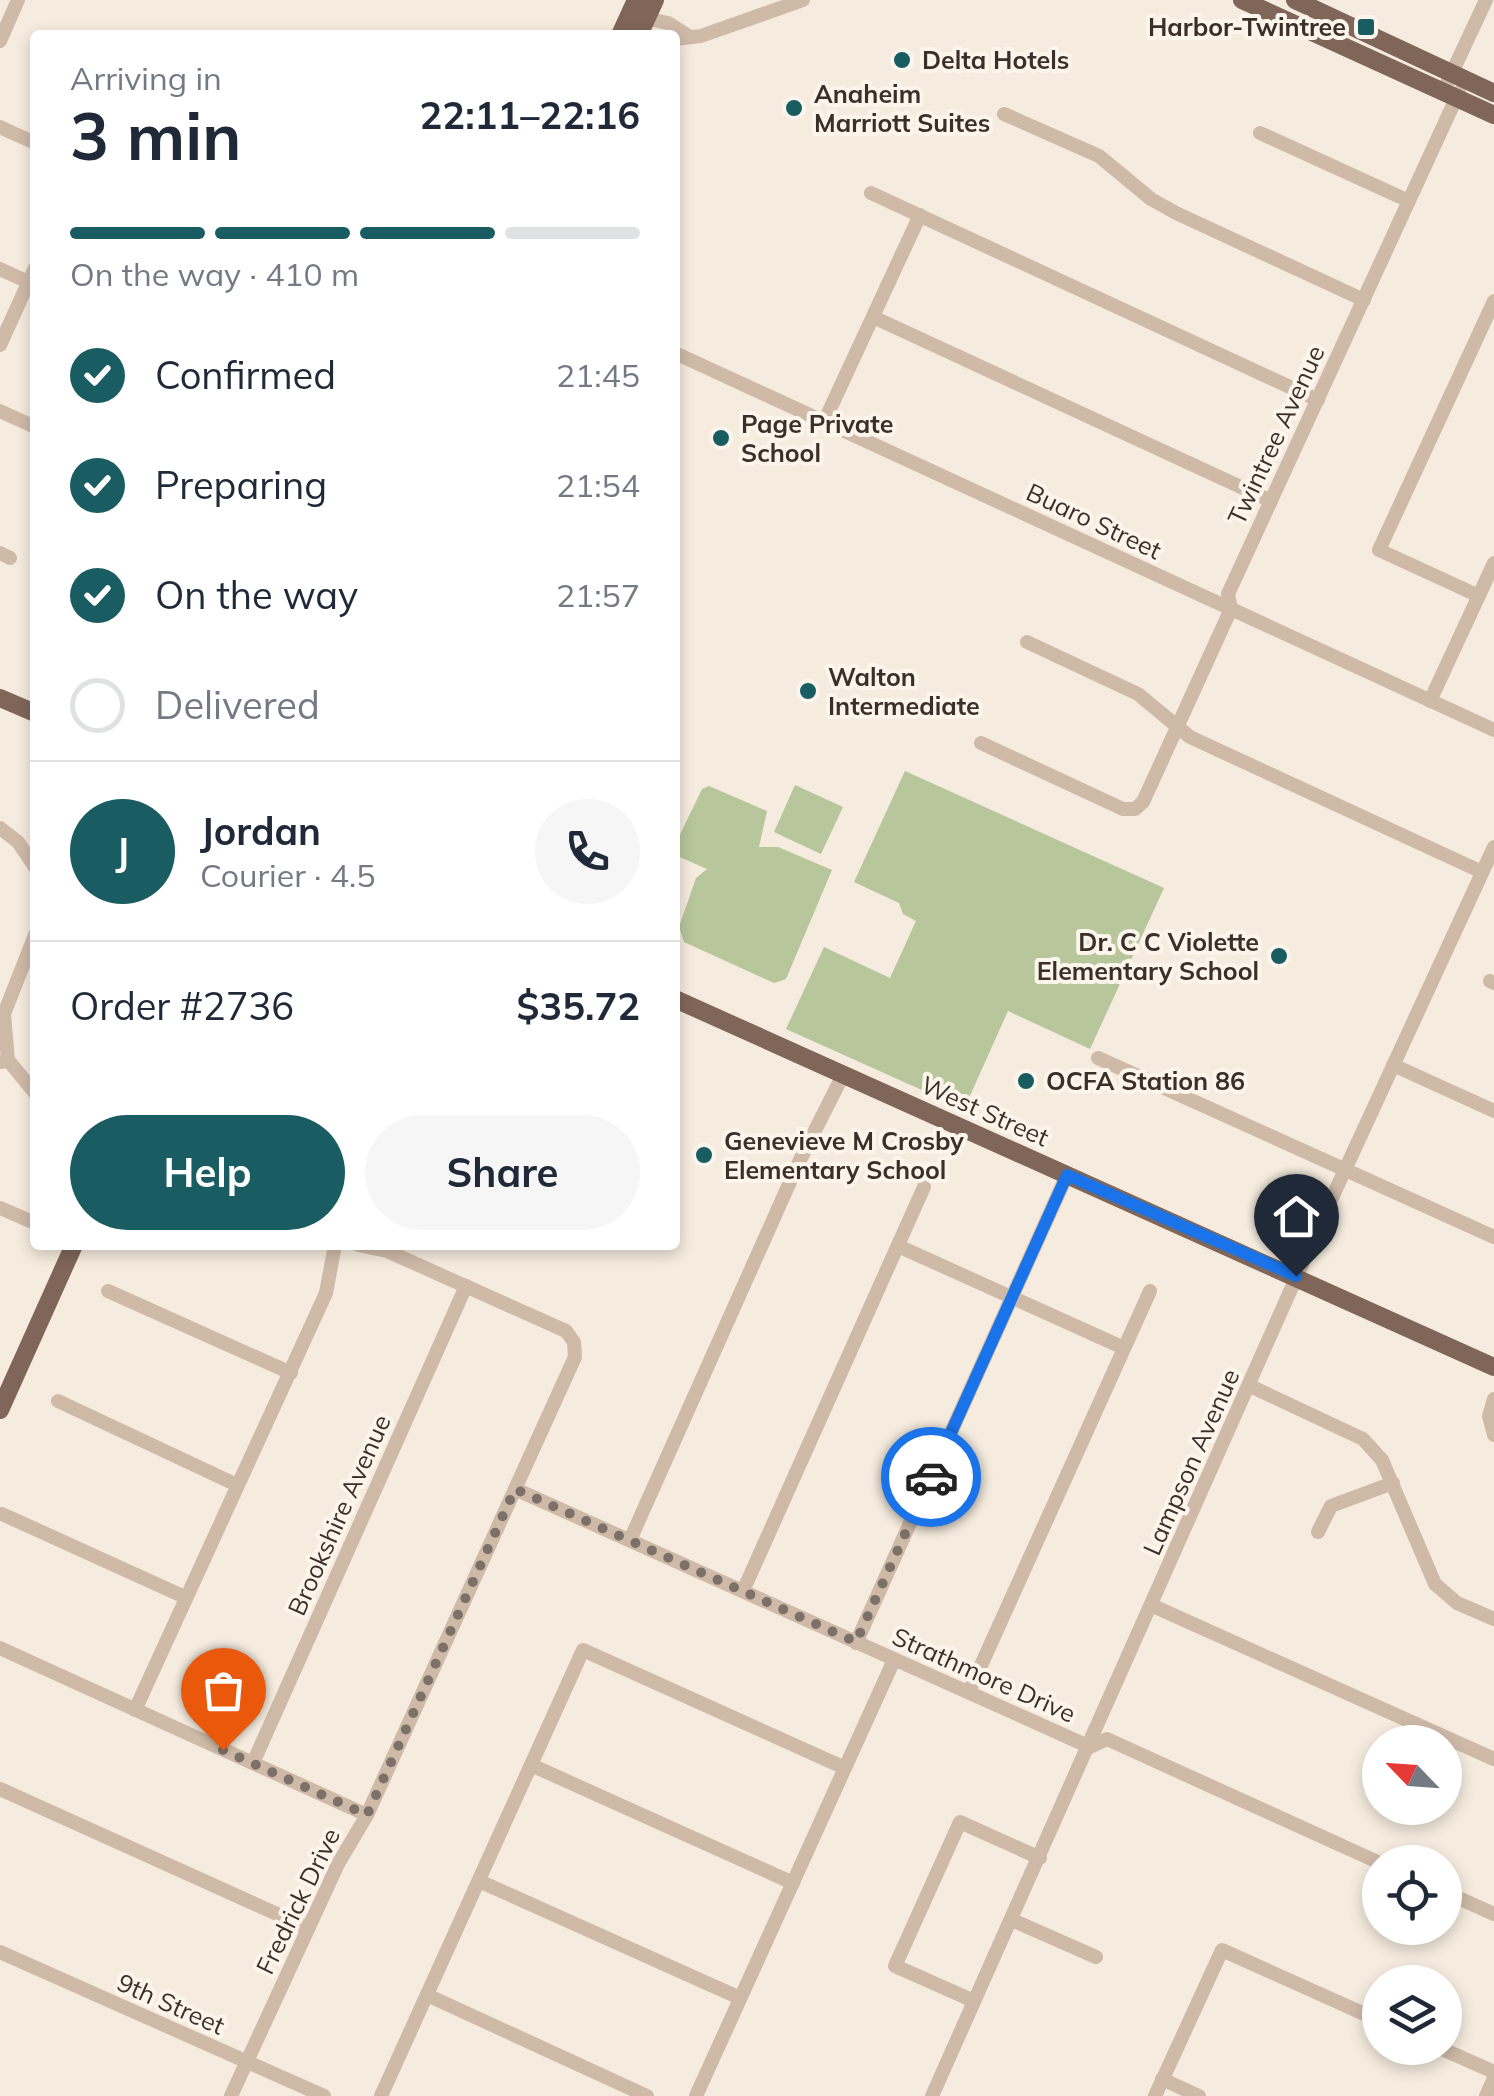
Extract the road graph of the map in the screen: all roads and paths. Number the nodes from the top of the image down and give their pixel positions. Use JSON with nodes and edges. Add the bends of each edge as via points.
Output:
{"nodes":[{"id":1,"x":18,"y":0,"type":"edge"},
{"id":2,"x":655,"y":0,"type":"edge"},
{"id":3,"x":804,"y":0,"type":"edge"},
{"id":4,"x":1295,"y":0,"type":"edge"},
{"id":5,"x":1486,"y":0,"type":"edge"},
{"id":6,"x":1244,"y":1,"type":"edge"},
{"id":7,"x":638,"y":17,"type":"edge"},
{"id":8,"x":675,"y":30,"type":"edge"},
{"id":9,"x":682,"y":38,"type":"edge"},
{"id":10,"x":0,"y":41,"type":"edge"},
{"id":11,"x":1459,"y":76,"type":"junction"},
{"id":12,"x":1494,"y":92,"type":"edge"},
{"id":13,"x":1450,"y":95,"type":"junction"},
{"id":14,"x":1004,"y":114,"type":"dead end"},
{"id":15,"x":1494,"y":115,"type":"edge"},
{"id":16,"x":0,"y":126,"type":"edge"},
{"id":17,"x":1260,"y":133,"type":"dead end"},
{"id":18,"x":30,"y":141,"type":"edge"},
{"id":19,"x":871,"y":194,"type":"dead end"},
{"id":20,"x":1409,"y":201,"type":"junction"},
{"id":21,"x":920,"y":215,"type":"junction"},
{"id":22,"x":0,"y":269,"type":"edge"},
{"id":23,"x":30,"y":277,"type":"edge"},
{"id":24,"x":30,"y":284,"type":"edge"},
{"id":25,"x":1364,"y":300,"type":"junction"},
{"id":26,"x":1494,"y":301,"type":"edge"},
{"id":27,"x":873,"y":317,"type":"junction"},
{"id":28,"x":0,"y":345,"type":"edge"},
{"id":29,"x":680,"y":355,"type":"edge"},
{"id":30,"x":1318,"y":400,"type":"junction"},
{"id":31,"x":0,"y":411,"type":"edge"},
{"id":32,"x":824,"y":422,"type":"junction"},
{"id":33,"x":30,"y":425,"type":"edge"},
{"id":34,"x":1271,"y":501,"type":"junction"},
{"id":35,"x":1494,"y":563,"type":"edge"},
{"id":36,"x":1479,"y":596,"type":"junction"},
{"id":37,"x":1231,"y":609,"type":"junction"},
{"id":38,"x":1026,"y":642,"type":"dead end"},
{"id":39,"x":0,"y":698,"type":"edge"},
{"id":40,"x":1430,"y":701,"type":"junction"},
{"id":41,"x":30,"y":711,"type":"edge"},
{"id":42,"x":1178,"y":728,"type":"junction"},
{"id":43,"x":1494,"y":730,"type":"edge"},
{"id":44,"x":980,"y":743,"type":"dead end"},
{"id":45,"x":0,"y":828,"type":"edge"},
{"id":46,"x":1494,"y":847,"type":"edge"},
{"id":47,"x":30,"y":860,"type":"edge"},
{"id":48,"x":1482,"y":872,"type":"junction"},
{"id":49,"x":29,"y":967,"type":"edge"},
{"id":50,"x":680,"y":1001,"type":"edge"},
{"id":51,"x":1098,"y":1058,"type":"dead end"},
{"id":52,"x":4,"y":1061,"type":"edge"},
{"id":53,"x":1393,"y":1065,"type":"junction"},
{"id":54,"x":843,"y":1075,"type":"junction"},
{"id":55,"x":30,"y":1087,"type":"edge"},
{"id":56,"x":1494,"y":1111,"type":"edge"},
{"id":57,"x":1345,"y":1170,"type":"junction"},
{"id":58,"x":1067,"y":1175,"type":"junction"},
{"id":59,"x":924,"y":1187,"type":"dead end"},
{"id":60,"x":0,"y":1208,"type":"edge"},
{"id":61,"x":30,"y":1221,"type":"edge"},
{"id":62,"x":1494,"y":1237,"type":"edge"},
{"id":63,"x":898,"y":1246,"type":"junction"},
{"id":64,"x":72,"y":1250,"type":"edge"},
{"id":65,"x":334,"y":1250,"type":"edge"},
{"id":66,"x":382,"y":1250,"type":"edge"},
{"id":67,"x":1296,"y":1276,"type":"junction"},
{"id":68,"x":466,"y":1286,"type":"junction"},
{"id":69,"x":108,"y":1291,"type":"dead end"},
{"id":70,"x":1150,"y":1291,"type":"dead end"},
{"id":71,"x":1010,"y":1300,"type":"junction"},
{"id":72,"x":1124,"y":1348,"type":"junction"},
{"id":73,"x":1494,"y":1367,"type":"edge"},
{"id":74,"x":291,"y":1372,"type":"junction"},
{"id":75,"x":1250,"y":1386,"type":"junction"},
{"id":76,"x":1494,"y":1399,"type":"edge"},
{"id":77,"x":58,"y":1401,"type":"dead end"},
{"id":78,"x":0,"y":1410,"type":"edge"},
{"id":79,"x":1494,"y":1434,"type":"edge"},
{"id":80,"x":1393,"y":1482,"type":"junction"},
{"id":81,"x":237,"y":1484,"type":"junction"},
{"id":82,"x":515,"y":1489,"type":"junction"},
{"id":83,"x":2,"y":1514,"type":"edge"},
{"id":84,"x":1318,"y":1532,"type":"dead end"},
{"id":85,"x":630,"y":1540,"type":"junction"},
{"id":86,"x":743,"y":1591,"type":"junction"},
{"id":87,"x":185,"y":1597,"type":"junction"},
{"id":88,"x":1152,"y":1606,"type":"junction"},
{"id":89,"x":1494,"y":1620,"type":"edge"},
{"id":90,"x":856,"y":1642,"type":"junction"},
{"id":91,"x":0,"y":1648,"type":"edge"},
{"id":92,"x":894,"y":1660,"type":"junction"},
{"id":93,"x":969,"y":1692,"type":"junction"},
{"id":94,"x":135,"y":1710,"type":"junction"},
{"id":95,"x":1090,"y":1747,"type":"junction"},
{"id":96,"x":1494,"y":1760,"type":"edge"},
{"id":97,"x":252,"y":1763,"type":"junction"},
{"id":98,"x":531,"y":1765,"type":"junction"},
{"id":99,"x":845,"y":1768,"type":"junction"},
{"id":100,"x":0,"y":1789,"type":"edge"},
{"id":101,"x":367,"y":1815,"type":"junction"},
{"id":102,"x":1362,"y":1854,"type":"edge"},
{"id":103,"x":1040,"y":1858,"type":"junction"},
{"id":104,"x":479,"y":1881,"type":"junction"},
{"id":105,"x":793,"y":1882,"type":"junction"},
{"id":106,"x":1462,"y":1900,"type":"edge"},
{"id":107,"x":1494,"y":1914,"type":"edge"},
{"id":108,"x":1012,"y":1920,"type":"junction"},
{"id":109,"x":308,"y":1928,"type":"junction"},
{"id":110,"x":0,"y":1952,"type":"edge"},
{"id":111,"x":1096,"y":1958,"type":"dead end"},
{"id":112,"x":427,"y":1995,"type":"junction"},
{"id":113,"x":740,"y":1998,"type":"junction"},
{"id":114,"x":974,"y":2002,"type":"junction"},
{"id":115,"x":1362,"y":2013,"type":"edge"},
{"id":116,"x":1462,"y":2059,"type":"edge"},
{"id":117,"x":246,"y":2062,"type":"junction"},
{"id":118,"x":1494,"y":2075,"type":"edge"},
{"id":119,"x":1162,"y":2079,"type":"junction"},
{"id":120,"x":231,"y":2096,"type":"edge"},
{"id":121,"x":324,"y":2096,"type":"edge"},
{"id":122,"x":381,"y":2096,"type":"edge"},
{"id":123,"x":648,"y":2096,"type":"edge"},
{"id":124,"x":696,"y":2096,"type":"edge"},
{"id":125,"x":932,"y":2096,"type":"edge"},
{"id":126,"x":1155,"y":2096,"type":"edge"},
{"id":127,"x":1199,"y":2096,"type":"edge"},
{"id":128,"x":1486,"y":2096,"type":"edge"}],
"edges":[{"from":1,"to":10,"type":"street"},
{"from":2,"to":7,"type":"main road"},
{"from":3,"to":9,"type":"street"},
{"from":4,"to":11,"type":"main road"},
{"from":5,"to":11,"type":"street","name":"Twintree Avenue"},
{"from":6,"to":13,"type":"main road"},
{"from":7,"to":8,"type":"street"},
{"from":11,"to":12,"type":"main road"},
{"from":11,"to":13,"type":"street","name":"Twintree Avenue"},
{"from":13,"to":15,"type":"main road"},
{"from":13,"to":20,"type":"street","name":"Twintree Avenue"},
{"from":14,"to":25,"type":"street","via":[[1099,156],[1176,212]]},
{"from":16,"to":18,"type":"street"},
{"from":17,"to":20,"type":"street"},
{"from":19,"to":21,"type":"street"},
{"from":20,"to":25,"type":"street","name":"Twintree Avenue"},
{"from":21,"to":27,"type":"street"},
{"from":21,"to":30,"type":"street"},
{"from":22,"to":23,"type":"street"},
{"from":24,"to":28,"type":"street"},
{"from":25,"to":30,"type":"street","name":"Twintree Avenue"},
{"from":26,"to":36,"type":"street","via":[[1380,550]]},
{"from":27,"to":32,"type":"street"},
{"from":27,"to":34,"type":"street"},
{"from":29,"to":32,"type":"street","name":"Buaro Street"},
{"from":30,"to":34,"type":"street","name":"Twintree Avenue"},
{"from":31,"to":33,"type":"street"},
{"from":32,"to":37,"type":"street","name":"Buaro Street"},
{"from":34,"to":37,"type":"street","name":"Twintree Avenue","via":[[1228,594]]},
{"from":35,"to":36,"type":"street"},
{"from":36,"to":40,"type":"street"},
{"from":37,"to":40,"type":"street","name":"Buaro Street"},
{"from":37,"to":42,"type":"street","name":"Twintree Avenue"},
{"from":38,"to":42,"type":"street","via":[[1138,694]]},
{"from":39,"to":41,"type":"main road"},
{"from":40,"to":43,"type":"street","name":"Buaro Street"},
{"from":42,"to":44,"type":"street","name":"Twintree Avenue","via":[[1135,809]]},
{"from":42,"to":48,"type":"street"},
{"from":45,"to":47,"type":"street"},
{"from":46,"to":48,"type":"street","name":"Lampson Avenue"},
{"from":48,"to":53,"type":"street","name":"Lampson Avenue"},
{"from":49,"to":52,"type":"street","via":[[4,1014]]},
{"from":50,"to":54,"type":"main road","name":"West Street"},
{"from":51,"to":57,"type":"street"},
{"from":52,"to":55,"type":"street"},
{"from":53,"to":56,"type":"street"},
{"from":53,"to":57,"type":"street","name":"Lampson Avenue"},
{"from":54,"to":58,"type":"main road","name":"West Street"},
{"from":54,"to":85,"type":"street"},
{"from":57,"to":62,"type":"street"},
{"from":57,"to":67,"type":"street","name":"Lampson Avenue"},
{"from":58,"to":67,"type":"main road","name":"West Street"},
{"from":58,"to":71,"type":"street"},
{"from":59,"to":63,"type":"street"},
{"from":60,"to":61,"type":"street"},
{"from":63,"to":71,"type":"street"},
{"from":63,"to":86,"type":"street"},
{"from":64,"to":78,"type":"main road"},
{"from":65,"to":74,"type":"street","via":[[326,1294]]},
{"from":66,"to":68,"type":"street"},
{"from":67,"to":73,"type":"main road","name":"West Street"},
{"from":67,"to":75,"type":"street","name":"Lampson Avenue"},
{"from":68,"to":82,"type":"street","name":"Fredrick Drive","via":[[566,1331],[574,1342],[574,1357]]},
{"from":68,"to":97,"type":"street","name":"Brookshire Avenue"},
{"from":69,"to":74,"type":"street"},
{"from":70,"to":72,"type":"street"},
{"from":71,"to":72,"type":"street"},
{"from":71,"to":90,"type":"street"},
{"from":72,"to":93,"type":"street"},
{"from":74,"to":81,"type":"street"},
{"from":75,"to":80,"type":"street","via":[[1364,1439]]},
{"from":75,"to":88,"type":"street","name":"Lampson Avenue"},
{"from":76,"to":79,"type":"street","via":[[1488,1416]]},
{"from":77,"to":81,"type":"street"},
{"from":80,"to":84,"type":"street","via":[[1331,1506]]},
{"from":80,"to":89,"type":"street","via":[[1435,1584]]},
{"from":81,"to":87,"type":"street"},
{"from":82,"to":85,"type":"street","name":"Strathmore Drive"},
{"from":82,"to":101,"type":"street","name":"Fredrick Drive"},
{"from":83,"to":87,"type":"street"},
{"from":85,"to":86,"type":"street","name":"Strathmore Drive"},
{"from":86,"to":90,"type":"street","name":"Strathmore Drive"},
{"from":87,"to":94,"type":"street"},
{"from":88,"to":95,"type":"street","name":"Lampson Avenue"},
{"from":88,"to":96,"type":"street"},
{"from":90,"to":92,"type":"street","name":"Strathmore Drive"},
{"from":91,"to":94,"type":"street"},
{"from":92,"to":93,"type":"street","name":"Strathmore Drive"},
{"from":92,"to":99,"type":"street"},
{"from":93,"to":95,"type":"street","name":"Strathmore Drive"},
{"from":94,"to":97,"type":"street"},
{"from":95,"to":102,"type":"street","name":"Strathmore Drive","via":[[1107,1739]]},
{"from":95,"to":103,"type":"street","name":"Lampson Avenue"},
{"from":97,"to":101,"type":"street"},
{"from":98,"to":99,"type":"street","via":[[584,1650]]},
{"from":98,"to":104,"type":"street"},
{"from":98,"to":105,"type":"street"},
{"from":99,"to":105,"type":"street"},
{"from":100,"to":109,"type":"street"},
{"from":101,"to":109,"type":"street","name":"Fredrick Drive"},
{"from":103,"to":108,"type":"street","name":"Lampson Avenue"},
{"from":103,"to":114,"type":"street","via":[[960,1822],[895,1966]]},
{"from":104,"to":112,"type":"street"},
{"from":104,"to":113,"type":"street"},
{"from":105,"to":113,"type":"street"},
{"from":106,"to":107,"type":"street"},
{"from":108,"to":111,"type":"street"},
{"from":108,"to":114,"type":"street","name":"Lampson Avenue"},
{"from":109,"to":117,"type":"street","name":"Fredrick Drive"},
{"from":110,"to":117,"type":"street","name":"9th Street"},
{"from":112,"to":122,"type":"street"},
{"from":112,"to":123,"type":"street"},
{"from":113,"to":124,"type":"street"},
{"from":114,"to":125,"type":"street","name":"Lampson Avenue"},
{"from":115,"to":119,"type":"street","via":[[1222,1950]]},
{"from":116,"to":118,"type":"street"},
{"from":117,"to":120,"type":"street","name":"Fredrick Drive"},
{"from":117,"to":121,"type":"street","name":"9th Street"},
{"from":118,"to":128,"type":"street"},
{"from":119,"to":126,"type":"street"},
{"from":119,"to":127,"type":"street"}]}
